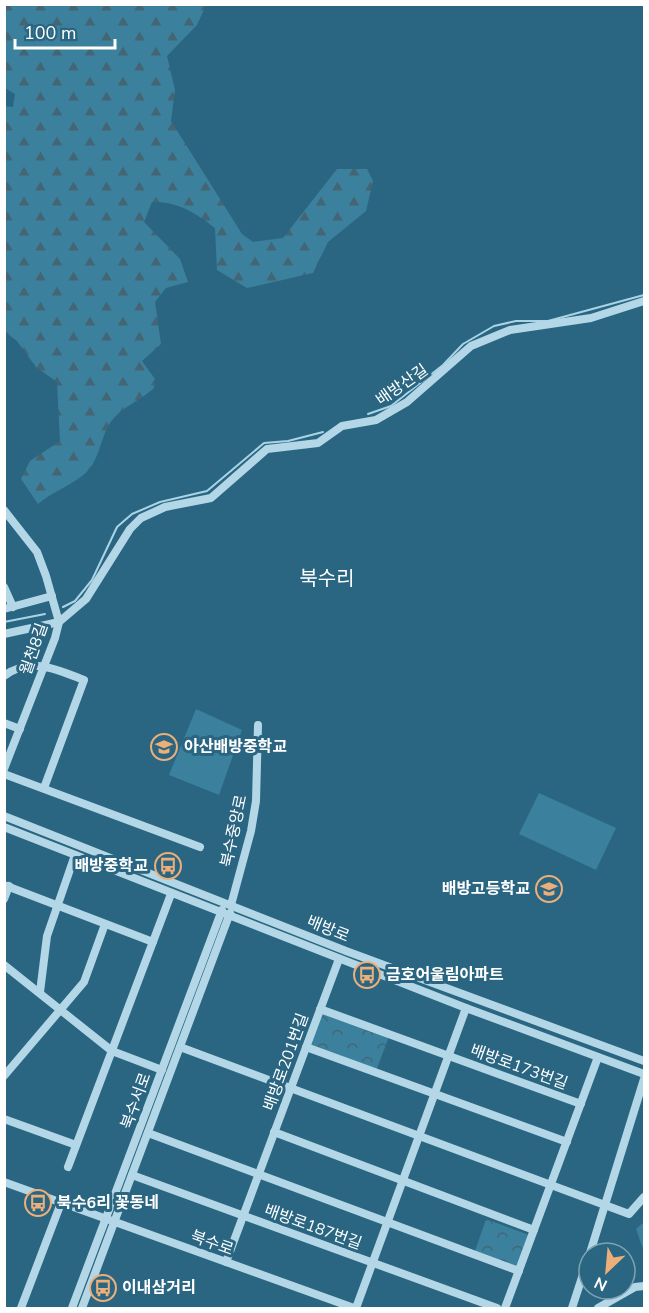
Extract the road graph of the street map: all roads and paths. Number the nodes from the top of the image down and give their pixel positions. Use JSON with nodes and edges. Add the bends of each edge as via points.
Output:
{"nodes":[{"id":1,"x":645,"y":301,"type":"edge"},
{"id":2,"x":4,"y":510,"type":"edge"},
{"id":3,"x":4,"y":586,"type":"edge"},
{"id":4,"x":52,"y":597,"type":"junction"},
{"id":5,"x":13,"y":607,"type":"junction"},
{"id":6,"x":4,"y":609,"type":"edge"},
{"id":7,"x":58,"y":622,"type":"junction"},
{"id":8,"x":4,"y":634,"type":"edge"},
{"id":9,"x":45,"y":664,"type":"junction"},
{"id":10,"x":4,"y":676,"type":"edge"},
{"id":11,"x":4,"y":723,"type":"edge"},
{"id":12,"x":258,"y":725,"type":"dead end"},
{"id":13,"x":20,"y":729,"type":"junction"},
{"id":14,"x":4,"y":769,"type":"edge"},
{"id":15,"x":4,"y":774,"type":"edge"},
{"id":16,"x":44,"y":788,"type":"junction"},
{"id":17,"x":4,"y":816,"type":"edge"},
{"id":18,"x":4,"y":827,"type":"edge"},
{"id":19,"x":200,"y":847,"type":"dead end"},
{"id":20,"x":75,"y":855,"type":"junction"},
{"id":21,"x":7,"y":886,"type":"edge"},
{"id":22,"x":171,"y":894,"type":"junction"},
{"id":23,"x":4,"y":899,"type":"edge"},
{"id":24,"x":229,"y":904,"type":"junction"},
{"id":25,"x":57,"y":905,"type":"junction"},
{"id":26,"x":225,"y":914,"type":"junction"},
{"id":27,"x":105,"y":924,"type":"junction"},
{"id":28,"x":153,"y":942,"type":"junction"},
{"id":29,"x":339,"y":959,"type":"junction"},
{"id":30,"x":4,"y":965,"type":"edge"},
{"id":31,"x":40,"y":992,"type":"junction"},
{"id":32,"x":466,"y":1008,"type":"junction"},
{"id":33,"x":320,"y":1009,"type":"junction"},
{"id":34,"x":61,"y":1010,"type":"junction"},
{"id":35,"x":180,"y":1047,"type":"junction"},
{"id":36,"x":306,"y":1047,"type":"junction"},
{"id":37,"x":112,"y":1051,"type":"junction"},
{"id":38,"x":449,"y":1056,"type":"junction"},
{"id":39,"x":598,"y":1057,"type":"junction"},
{"id":40,"x":645,"y":1061,"type":"edge"},
{"id":41,"x":162,"y":1070,"type":"junction"},
{"id":42,"x":645,"y":1074,"type":"edge"},
{"id":43,"x":4,"y":1076,"type":"edge"},
{"id":44,"x":645,"y":1079,"type":"edge"},
{"id":45,"x":291,"y":1088,"type":"junction"},
{"id":46,"x":435,"y":1094,"type":"junction"},
{"id":47,"x":581,"y":1104,"type":"junction"},
{"id":48,"x":4,"y":1119,"type":"edge"},
{"id":49,"x":274,"y":1132,"type":"junction"},
{"id":50,"x":148,"y":1133,"type":"junction"},
{"id":51,"x":419,"y":1136,"type":"junction"},
{"id":52,"x":567,"y":1143,"type":"junction"},
{"id":53,"x":76,"y":1145,"type":"junction"},
{"id":54,"x":68,"y":1167,"type":"dead end"},
{"id":55,"x":259,"y":1174,"type":"junction"},
{"id":56,"x":132,"y":1175,"type":"junction"},
{"id":57,"x":403,"y":1181,"type":"junction"},
{"id":58,"x":551,"y":1185,"type":"junction"},
{"id":59,"x":5,"y":1186,"type":"edge"},
{"id":60,"x":645,"y":1197,"type":"edge"},
{"id":61,"x":62,"y":1203,"type":"junction"},
{"id":62,"x":605,"y":1205,"type":"junction"},
{"id":63,"x":244,"y":1216,"type":"junction"},
{"id":64,"x":110,"y":1221,"type":"junction"},
{"id":65,"x":388,"y":1222,"type":"junction"},
{"id":66,"x":534,"y":1230,"type":"junction"},
{"id":67,"x":594,"y":1241,"type":"edge"},
{"id":68,"x":226,"y":1262,"type":"junction"},
{"id":69,"x":373,"y":1263,"type":"junction"},
{"id":70,"x":519,"y":1271,"type":"junction"},
{"id":71,"x":645,"y":1286,"type":"edge"},
{"id":72,"x":577,"y":1293,"type":"edge"},
{"id":73,"x":21,"y":1308,"type":"edge"},
{"id":74,"x":72,"y":1308,"type":"edge"},
{"id":75,"x":82,"y":1308,"type":"edge"},
{"id":76,"x":355,"y":1308,"type":"edge"},
{"id":77,"x":497,"y":1308,"type":"edge"},
{"id":78,"x":505,"y":1308,"type":"edge"},
{"id":79,"x":572,"y":1308,"type":"edge"},
{"id":80,"x":598,"y":1308,"type":"edge"}],
"edges":[{"from":1,"to":7,"type":"street","name":"배방산길","via":[[591,318],[510,330],[471,346],[407,402],[376,420],[342,426],[318,442],[267,449],[211,498],[165,507],[141,518],[86,599]]},
{"from":2,"to":4,"type":"street","name":"월천8길","via":[[37,552]]},
{"from":3,"to":5,"type":"street"},
{"from":4,"to":5,"type":"street"},
{"from":4,"to":7,"type":"street","name":"월천8길"},
{"from":5,"to":6,"type":"street"},
{"from":7,"to":8,"type":"street"},
{"from":7,"to":9,"type":"street","name":"월천8길"},
{"from":9,"to":10,"type":"street","via":[[27,666]]},
{"from":9,"to":13,"type":"street","name":"월천8길"},
{"from":9,"to":16,"type":"street","via":[[84,680]]},
{"from":11,"to":13,"type":"street"},
{"from":12,"to":24,"type":"street","name":"북수중앙로","via":[[256,801]]},
{"from":13,"to":14,"type":"street","name":"월천8길"},
{"from":15,"to":16,"type":"street"},
{"from":16,"to":19,"type":"street"},
{"from":17,"to":24,"type":"street","name":"배방로"},
{"from":18,"to":20,"type":"street","name":"배방로"},
{"from":20,"to":22,"type":"street","name":"배방로"},
{"from":20,"to":25,"type":"street"},
{"from":21,"to":23,"type":"street"},
{"from":21,"to":25,"type":"street"},
{"from":22,"to":26,"type":"street","name":"배방로"},
{"from":22,"to":28,"type":"street"},
{"from":24,"to":26,"type":"street","name":"북수서로"},
{"from":24,"to":40,"type":"street","name":"배방로"},
{"from":25,"to":27,"type":"street"},
{"from":25,"to":31,"type":"street","via":[[47,936]]},
{"from":26,"to":29,"type":"street","name":"배방로"},
{"from":26,"to":35,"type":"street","name":"북수서로"},
{"from":26,"to":41,"type":"street","name":"북수서로"},
{"from":27,"to":28,"type":"street"},
{"from":27,"to":34,"type":"street","via":[[84,982]]},
{"from":28,"to":37,"type":"street"},
{"from":29,"to":32,"type":"street","name":"배방로"},
{"from":29,"to":33,"type":"street","name":"배방로201번길"},
{"from":30,"to":31,"type":"street"},
{"from":31,"to":34,"type":"street"},
{"from":32,"to":38,"type":"street","name":"배방로187번길"},
{"from":32,"to":39,"type":"street","name":"배방로"},
{"from":33,"to":36,"type":"street","name":"배방로201번길"},
{"from":33,"to":38,"type":"street"},
{"from":34,"to":37,"type":"street"},
{"from":34,"to":43,"type":"street"},
{"from":35,"to":45,"type":"street"},
{"from":35,"to":50,"type":"street","name":"북수서로"},
{"from":36,"to":45,"type":"street","name":"배방로201번길"},
{"from":36,"to":46,"type":"street"},
{"from":37,"to":41,"type":"street"},
{"from":37,"to":53,"type":"street"},
{"from":38,"to":46,"type":"street","name":"배방로187번길"},
{"from":38,"to":47,"type":"street","name":"배방로173번길"},
{"from":39,"to":42,"type":"street","name":"배방로"},
{"from":39,"to":47,"type":"street","name":"배방로173번길"},
{"from":41,"to":64,"type":"street","name":"북수서로"},
{"from":44,"to":62,"type":"street"},
{"from":45,"to":49,"type":"street","name":"배방로201번길"},
{"from":45,"to":51,"type":"street"},
{"from":46,"to":51,"type":"street","name":"배방로187번길"},
{"from":46,"to":52,"type":"street"},
{"from":47,"to":52,"type":"street","name":"배방로173번길"},
{"from":48,"to":53,"type":"street"},
{"from":49,"to":55,"type":"street","name":"배방로201번길"},
{"from":49,"to":57,"type":"street"},
{"from":50,"to":55,"type":"street"},
{"from":50,"to":56,"type":"street","name":"북수서로"},
{"from":51,"to":57,"type":"street","name":"배방로187번길"},
{"from":51,"to":58,"type":"street"},
{"from":52,"to":58,"type":"street","name":"배방로173번길"},
{"from":53,"to":54,"type":"street"},
{"from":55,"to":63,"type":"street","name":"배방로201번길"},
{"from":55,"to":65,"type":"street","name":"배방로187번길"},
{"from":56,"to":63,"type":"street"},
{"from":56,"to":64,"type":"street","name":"북수서로"},
{"from":57,"to":65,"type":"street","name":"배방로187번길"},
{"from":57,"to":66,"type":"street"},
{"from":58,"to":62,"type":"street"},
{"from":58,"to":66,"type":"street","name":"배방로173번길"},
{"from":59,"to":61,"type":"street","name":"북수로"},
{"from":60,"to":62,"type":"street","via":[[629,1214]]},
{"from":61,"to":64,"type":"street","name":"북수로"},
{"from":61,"to":73,"type":"street"},
{"from":62,"to":67,"type":"street"},
{"from":63,"to":68,"type":"street","name":"배방로201번길"},
{"from":63,"to":69,"type":"street","name":"배방로187번길"},
{"from":64,"to":68,"type":"street","name":"북수로"},
{"from":64,"to":74,"type":"street","name":"북수서로"},
{"from":64,"to":75,"type":"street","name":"북수서로"},
{"from":65,"to":69,"type":"street","name":"배방로187번길"},
{"from":65,"to":70,"type":"street"},
{"from":66,"to":70,"type":"street","name":"배방로173번길"},
{"from":68,"to":76,"type":"street","name":"북수로"},
{"from":69,"to":76,"type":"street","name":"배방로187번길"},
{"from":69,"to":77,"type":"street"},
{"from":70,"to":78,"type":"street","name":"배방로173번길"},
{"from":71,"to":80,"type":"street","via":[[635,1287]]},
{"from":72,"to":79,"type":"street"}]}
